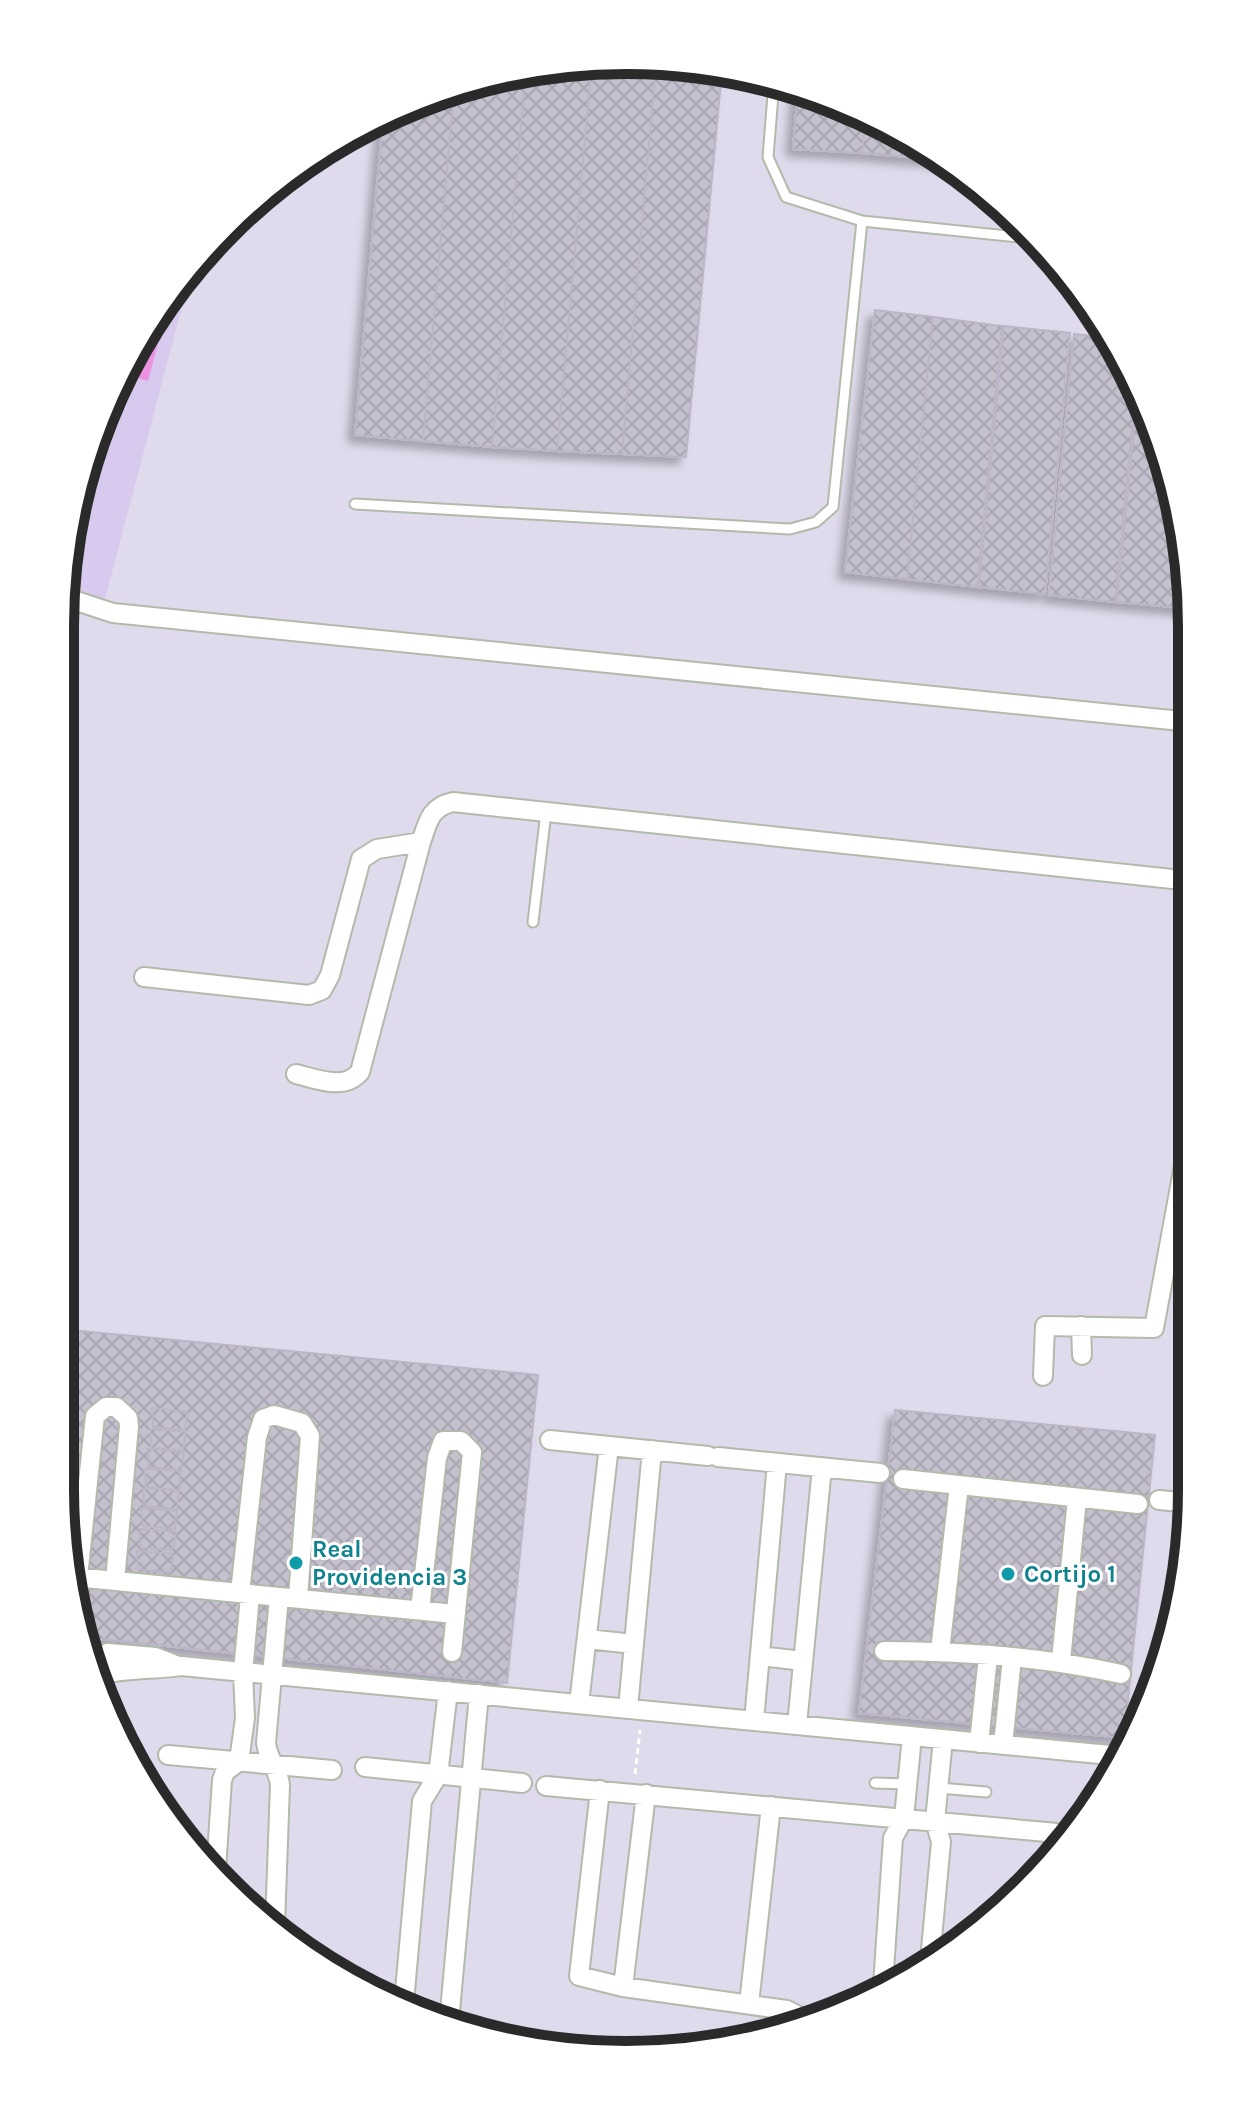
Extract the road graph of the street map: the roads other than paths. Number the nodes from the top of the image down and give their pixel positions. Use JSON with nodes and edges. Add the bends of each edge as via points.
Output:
{"nodes":[{"id":1,"x":773,"y":94,"type":"edge"},
{"id":2,"x":862,"y":221,"type":"junction"},
{"id":3,"x":1017,"y":237,"type":"edge"},
{"id":4,"x":355,"y":504,"type":"dead end"},
{"id":5,"x":75,"y":600,"type":"edge"},
{"id":6,"x":1178,"y":721,"type":"edge"},
{"id":7,"x":546,"y":812,"type":"junction"},
{"id":8,"x":421,"y":842,"type":"junction"},
{"id":9,"x":1178,"y":880,"type":"edge"},
{"id":10,"x":533,"y":922,"type":"dead end"},
{"id":11,"x":144,"y":977,"type":"dead end"},
{"id":12,"x":296,"y":1074,"type":"dead end"},
{"id":13,"x":1178,"y":1198,"type":"edge"},
{"id":14,"x":1081,"y":1326,"type":"junction"},
{"id":15,"x":1082,"y":1355,"type":"dead end"},
{"id":16,"x":1043,"y":1376,"type":"dead end"},
{"id":17,"x":550,"y":1440,"type":"dead end"},
{"id":18,"x":609,"y":1446,"type":"junction"},
{"id":19,"x":652,"y":1450,"type":"junction"},
{"id":20,"x":777,"y":1463,"type":"junction"},
{"id":21,"x":822,"y":1467,"type":"junction"},
{"id":22,"x":880,"y":1473,"type":"dead end"},
{"id":23,"x":903,"y":1479,"type":"dead end"},
{"id":24,"x":959,"y":1485,"type":"junction"},
{"id":25,"x":1077,"y":1499,"type":"junction"},
{"id":26,"x":1159,"y":1500,"type":"dead end"},
{"id":27,"x":1178,"y":1502,"type":"edge"},
{"id":28,"x":1138,"y":1504,"type":"dead end"},
{"id":29,"x":78,"y":1556,"type":"edge"},
{"id":30,"x":82,"y":1578,"type":"edge"},
{"id":31,"x":115,"y":1581,"type":"junction"},
{"id":32,"x":245,"y":1594,"type":"junction"},
{"id":33,"x":288,"y":1598,"type":"junction"},
{"id":34,"x":420,"y":1610,"type":"junction"},
{"id":35,"x":455,"y":1614,"type":"junction"},
{"id":36,"x":587,"y":1639,"type":"junction"},
{"id":37,"x":634,"y":1644,"type":"junction"},
{"id":38,"x":884,"y":1651,"type":"dead end"},
{"id":39,"x":940,"y":1651,"type":"junction"},
{"id":40,"x":452,"y":1652,"type":"dead end"},
{"id":41,"x":760,"y":1656,"type":"junction"},
{"id":42,"x":988,"y":1656,"type":"junction"},
{"id":43,"x":1012,"y":1658,"type":"junction"},
{"id":44,"x":1061,"y":1660,"type":"junction"},
{"id":45,"x":803,"y":1661,"type":"junction"},
{"id":46,"x":243,"y":1672,"type":"junction"},
{"id":47,"x":106,"y":1674,"type":"edge"},
{"id":48,"x":273,"y":1674,"type":"junction"},
{"id":49,"x":1121,"y":1674,"type":"dead end"},
{"id":50,"x":448,"y":1691,"type":"junction"},
{"id":51,"x":479,"y":1694,"type":"junction"},
{"id":52,"x":579,"y":1704,"type":"junction"},
{"id":53,"x":635,"y":1709,"type":"junction"},
{"id":54,"x":754,"y":1721,"type":"junction"},
{"id":55,"x":797,"y":1725,"type":"junction"},
{"id":56,"x":912,"y":1736,"type":"junction"},
{"id":57,"x":943,"y":1739,"type":"junction"},
{"id":58,"x":979,"y":1743,"type":"junction"},
{"id":59,"x":1003,"y":1745,"type":"junction"},
{"id":60,"x":168,"y":1755,"type":"dead end"},
{"id":61,"x":1109,"y":1755,"type":"edge"},
{"id":62,"x":239,"y":1761,"type":"junction"},
{"id":63,"x":273,"y":1766,"type":"junction"},
{"id":64,"x":365,"y":1767,"type":"dead end"},
{"id":65,"x":332,"y":1770,"type":"dead end"},
{"id":66,"x":438,"y":1775,"type":"junction"},
{"id":67,"x":471,"y":1778,"type":"junction"},
{"id":68,"x":522,"y":1783,"type":"dead end"},
{"id":69,"x":875,"y":1783,"type":"dead end"},
{"id":70,"x":908,"y":1784,"type":"junction"},
{"id":71,"x":546,"y":1786,"type":"dead end"},
{"id":72,"x":939,"y":1788,"type":"junction"},
{"id":73,"x":600,"y":1790,"type":"junction"},
{"id":74,"x":986,"y":1792,"type":"dead end"},
{"id":75,"x":640,"y":1794,"type":"junction"},
{"id":76,"x":771,"y":1806,"type":"junction"},
{"id":77,"x":904,"y":1818,"type":"junction"},
{"id":78,"x":935,"y":1821,"type":"junction"},
{"id":79,"x":1057,"y":1833,"type":"edge"},
{"id":80,"x":217,"y":1859,"type":"edge"},
{"id":81,"x":275,"y":1915,"type":"edge"},
{"id":82,"x":931,"y":1949,"type":"edge"},
{"id":83,"x":884,"y":1977,"type":"edge"},
{"id":84,"x":623,"y":1987,"type":"junction"},
{"id":85,"x":405,"y":1994,"type":"edge"},
{"id":86,"x":749,"y":2004,"type":"junction"},
{"id":87,"x":450,"y":2012,"type":"edge"},
{"id":88,"x":795,"y":2014,"type":"edge"}],
"edges":[{"from":1,"to":2,"type":"lane","via":[[768,157],[786,197]]},
{"from":2,"to":3,"type":"lane"},
{"from":2,"to":4,"type":"lane","via":[[833,507],[826,517],[790,529]]},
{"from":5,"to":6,"type":"street","via":[[113,613]]},
{"from":7,"to":8,"type":"street","via":[[442,804],[430,814]]},
{"from":7,"to":9,"type":"street"},
{"from":7,"to":10,"type":"lane"},
{"from":8,"to":11,"type":"street","via":[[377,849],[361,859],[322,990],[309,995]]},
{"from":8,"to":12,"type":"street","via":[[360,1072],[341,1084]]},
{"from":13,"to":14,"type":"street","via":[[1154,1328]]},
{"from":14,"to":15,"type":"street"},
{"from":14,"to":16,"type":"street","via":[[1045,1326]]},
{"from":17,"to":18,"type":"street"},
{"from":18,"to":19,"type":"street"},
{"from":18,"to":36,"type":"street"},
{"from":19,"to":20,"type":"street"},
{"from":19,"to":37,"type":"street"},
{"from":20,"to":21,"type":"street"},
{"from":20,"to":41,"type":"street"},
{"from":21,"to":22,"type":"street"},
{"from":21,"to":45,"type":"street"},
{"from":23,"to":24,"type":"street"},
{"from":24,"to":25,"type":"street"},
{"from":24,"to":39,"type":"street"},
{"from":25,"to":28,"type":"street"},
{"from":25,"to":44,"type":"street"},
{"from":26,"to":27,"type":"street"},
{"from":29,"to":31,"type":"street","via":[[95,1416],[116,1407],[129,1426]]},
{"from":30,"to":31,"type":"street"},
{"from":31,"to":32,"type":"street"},
{"from":32,"to":33,"type":"street"},
{"from":32,"to":33,"type":"street","via":[[257,1437],[263,1419],[274,1415],[302,1423],[310,1436]]},
{"from":32,"to":46,"type":"street"},
{"from":33,"to":34,"type":"street"},
{"from":33,"to":48,"type":"street"},
{"from":34,"to":35,"type":"street"},
{"from":34,"to":35,"type":"street","via":[[437,1458],[443,1441],[451,1439],[472,1452]]},
{"from":35,"to":40,"type":"street"},
{"from":36,"to":37,"type":"street"},
{"from":36,"to":52,"type":"street"},
{"from":37,"to":53,"type":"street"},
{"from":38,"to":39,"type":"street"},
{"from":39,"to":42,"type":"street"},
{"from":41,"to":45,"type":"street"},
{"from":41,"to":54,"type":"street"},
{"from":42,"to":43,"type":"street"},
{"from":42,"to":58,"type":"street"},
{"from":43,"to":44,"type":"street"},
{"from":43,"to":59,"type":"street"},
{"from":44,"to":49,"type":"street"},
{"from":45,"to":55,"type":"street"},
{"from":46,"to":47,"type":"street","via":[[181,1666]]},
{"from":46,"to":48,"type":"street"},
{"from":46,"to":62,"type":"street","via":[[245,1718]]},
{"from":48,"to":50,"type":"street"},
{"from":48,"to":63,"type":"street","via":[[266,1743]]},
{"from":50,"to":51,"type":"street"},
{"from":50,"to":66,"type":"street"},
{"from":51,"to":52,"type":"street"},
{"from":51,"to":67,"type":"street"},
{"from":52,"to":53,"type":"street"},
{"from":53,"to":54,"type":"street"},
{"from":54,"to":55,"type":"street"},
{"from":55,"to":56,"type":"street"},
{"from":56,"to":57,"type":"street"},
{"from":56,"to":70,"type":"street"},
{"from":57,"to":58,"type":"street"},
{"from":57,"to":72,"type":"street"},
{"from":58,"to":59,"type":"street"},
{"from":59,"to":61,"type":"street"},
{"from":60,"to":62,"type":"street"},
{"from":62,"to":63,"type":"street"},
{"from":62,"to":80,"type":"street","via":[[222,1780]]},
{"from":63,"to":65,"type":"street"},
{"from":63,"to":81,"type":"street","via":[[280,1785]]},
{"from":64,"to":66,"type":"street"},
{"from":66,"to":67,"type":"street"},
{"from":66,"to":85,"type":"street","via":[[422,1801]]},
{"from":67,"to":68,"type":"street"},
{"from":67,"to":87,"type":"street"},
{"from":69,"to":70,"type":"lane"},
{"from":70,"to":77,"type":"street"},
{"from":71,"to":73,"type":"street"},
{"from":72,"to":74,"type":"lane"},
{"from":72,"to":78,"type":"street"},
{"from":73,"to":75,"type":"street"},
{"from":73,"to":84,"type":"street","via":[[578,1971],[584,1980]]},
{"from":75,"to":76,"type":"street"},
{"from":75,"to":84,"type":"street"},
{"from":76,"to":77,"type":"street"},
{"from":76,"to":86,"type":"street"},
{"from":77,"to":78,"type":"street"},
{"from":77,"to":83,"type":"street","via":[[893,1838]]},
{"from":78,"to":79,"type":"street"},
{"from":78,"to":82,"type":"street","via":[[941,1842]]},
{"from":84,"to":86,"type":"street"},
{"from":86,"to":88,"type":"street"}]}
